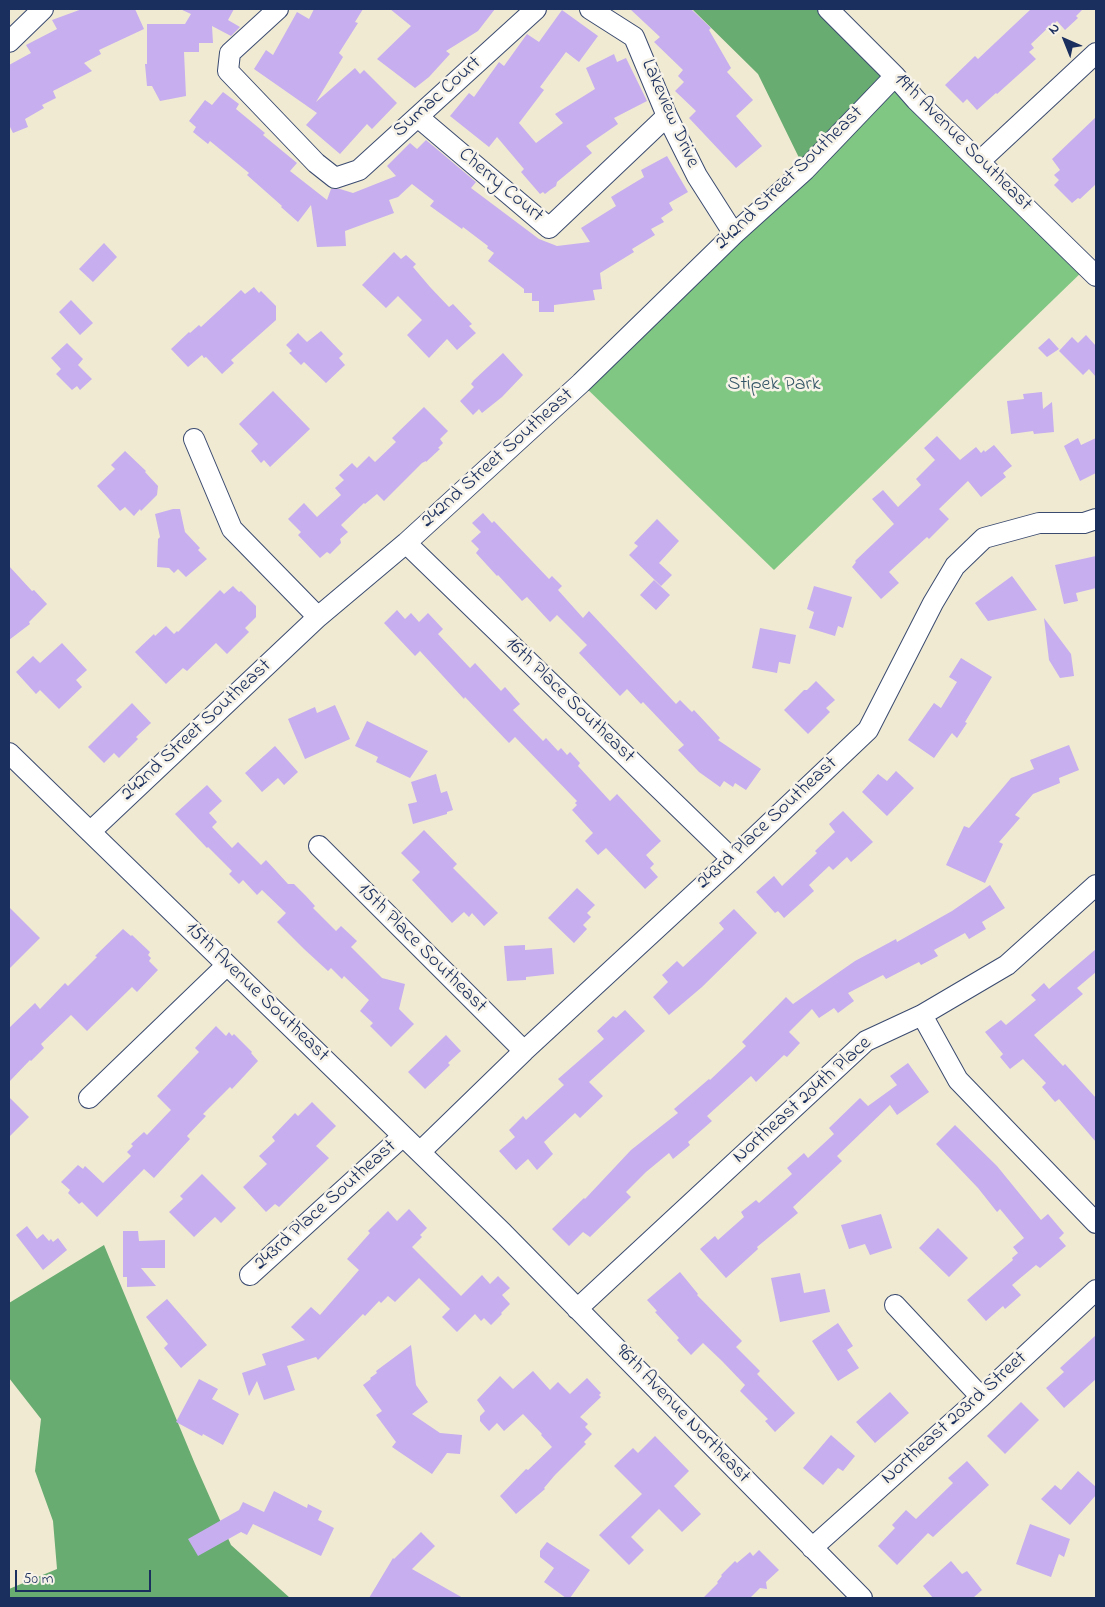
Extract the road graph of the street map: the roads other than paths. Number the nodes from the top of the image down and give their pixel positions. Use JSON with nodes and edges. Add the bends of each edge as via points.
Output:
{"nodes":[{"id":1,"x":44,"y":9,"type":"edge"},
{"id":2,"x":278,"y":9,"type":"edge"},
{"id":3,"x":536,"y":9,"type":"edge"},
{"id":4,"x":590,"y":9,"type":"edge"},
{"id":5,"x":828,"y":9,"type":"edge"},
{"id":6,"x":9,"y":42,"type":"edge"},
{"id":7,"x":1096,"y":53,"type":"edge"},
{"id":8,"x":894,"y":76,"type":"junction"},
{"id":9,"x":666,"y":116,"type":"junction"},
{"id":10,"x":418,"y":117,"type":"junction"},
{"id":11,"x":980,"y":162,"type":"junction"},
{"id":12,"x":734,"y":234,"type":"junction"},
{"id":13,"x":1096,"y":276,"type":"edge"},
{"id":14,"x":194,"y":439,"type":"dead end"},
{"id":15,"x":1096,"y":519,"type":"edge"},
{"id":16,"x":406,"y":543,"type":"junction"},
{"id":17,"x":318,"y":617,"type":"junction"},
{"id":18,"x":9,"y":753,"type":"edge"},
{"id":19,"x":90,"y":832,"type":"junction"},
{"id":20,"x":319,"y":846,"type":"dead end"},
{"id":21,"x":732,"y":859,"type":"junction"},
{"id":22,"x":1096,"y":885,"type":"edge"},
{"id":23,"x":227,"y":965,"type":"junction"},
{"id":24,"x":922,"y":1016,"type":"junction"},
{"id":25,"x":524,"y":1051,"type":"junction"},
{"id":26,"x":89,"y":1098,"type":"dead end"},
{"id":27,"x":403,"y":1136,"type":"junction"},
{"id":28,"x":420,"y":1152,"type":"junction"},
{"id":29,"x":1096,"y":1223,"type":"edge"},
{"id":30,"x":502,"y":1232,"type":"joint"},
{"id":31,"x":250,"y":1275,"type":"dead end"},
{"id":32,"x":1096,"y":1290,"type":"edge"},
{"id":33,"x":895,"y":1304,"type":"dead end"},
{"id":34,"x":577,"y":1308,"type":"junction"},
{"id":35,"x":981,"y":1397,"type":"junction"},
{"id":36,"x":812,"y":1548,"type":"junction"},
{"id":37,"x":862,"y":1598,"type":"edge"}],
"edges":[{"from":1,"to":6,"type":"street"},
{"from":2,"to":10,"type":"street","name":"Sumac Court","via":[[230,53],[228,72],[316,163],[335,178],[360,170]]},
{"from":3,"to":10,"type":"street","name":"Sumac Court"},
{"from":4,"to":9,"type":"street","name":"Lakeview Drive","via":[[634,37]]},
{"from":5,"to":8,"type":"street","name":"19th Avenue Southeast"},
{"from":7,"to":11,"type":"street"},
{"from":8,"to":11,"type":"street","name":"19th Avenue Southeast"},
{"from":8,"to":12,"type":"street","name":"242nd Street Southeast","via":[[805,170]]},
{"from":9,"to":10,"type":"street","name":"Cherry Court","via":[[548,228]]},
{"from":9,"to":12,"type":"street","name":"Lakeview Drive","via":[[697,176]]},
{"from":11,"to":13,"type":"street","name":"19th Avenue Southeast"},
{"from":12,"to":16,"type":"street","name":"242nd Street Southeast","via":[[581,383]]},
{"from":14,"to":17,"type":"street","via":[[232,529]]},
{"from":15,"to":21,"type":"street","name":"243rd Place Southeast","via":[[1084,523],[1039,523],[984,538],[955,566],[932,604],[868,730]]},
{"from":16,"to":17,"type":"street","name":"242nd Street Southeast"},
{"from":16,"to":21,"type":"street","name":"16th Place Southeast"},
{"from":17,"to":19,"type":"street","name":"242nd Street Southeast"},
{"from":18,"to":19,"type":"street","name":"15th Avenue Southeast"},
{"from":19,"to":23,"type":"street","name":"15th Avenue Southeast"},
{"from":20,"to":25,"type":"street","name":"15th Place Southeast"},
{"from":21,"to":25,"type":"street","name":"243rd Place Southeast"},
{"from":22,"to":24,"type":"street","name":"Northeast 204th Place","via":[[1007,965]]},
{"from":23,"to":26,"type":"street"},
{"from":23,"to":27,"type":"street","name":"15th Avenue Southeast"},
{"from":24,"to":29,"type":"street","via":[[958,1080]]},
{"from":24,"to":34,"type":"street","name":"Northeast 204th Place","via":[[866,1041]]},
{"from":25,"to":28,"type":"street","name":"243rd Place Southeast"},
{"from":27,"to":28,"type":"street","name":"15th Avenue Southeast"},
{"from":27,"to":31,"type":"street","name":"243rd Place Southeast"},
{"from":28,"to":30,"type":"street","name":"15th Avenue Southeast"},
{"from":30,"to":34,"type":"street","name":"96th Avenue Northeast"},
{"from":32,"to":35,"type":"street","name":"Northeast 203rd Street"},
{"from":33,"to":35,"type":"street"},
{"from":34,"to":36,"type":"street","name":"96th Avenue Northeast"},
{"from":35,"to":36,"type":"street","name":"Northeast 203rd Street"},
{"from":36,"to":37,"type":"street","name":"96th Avenue Northeast"}]}
